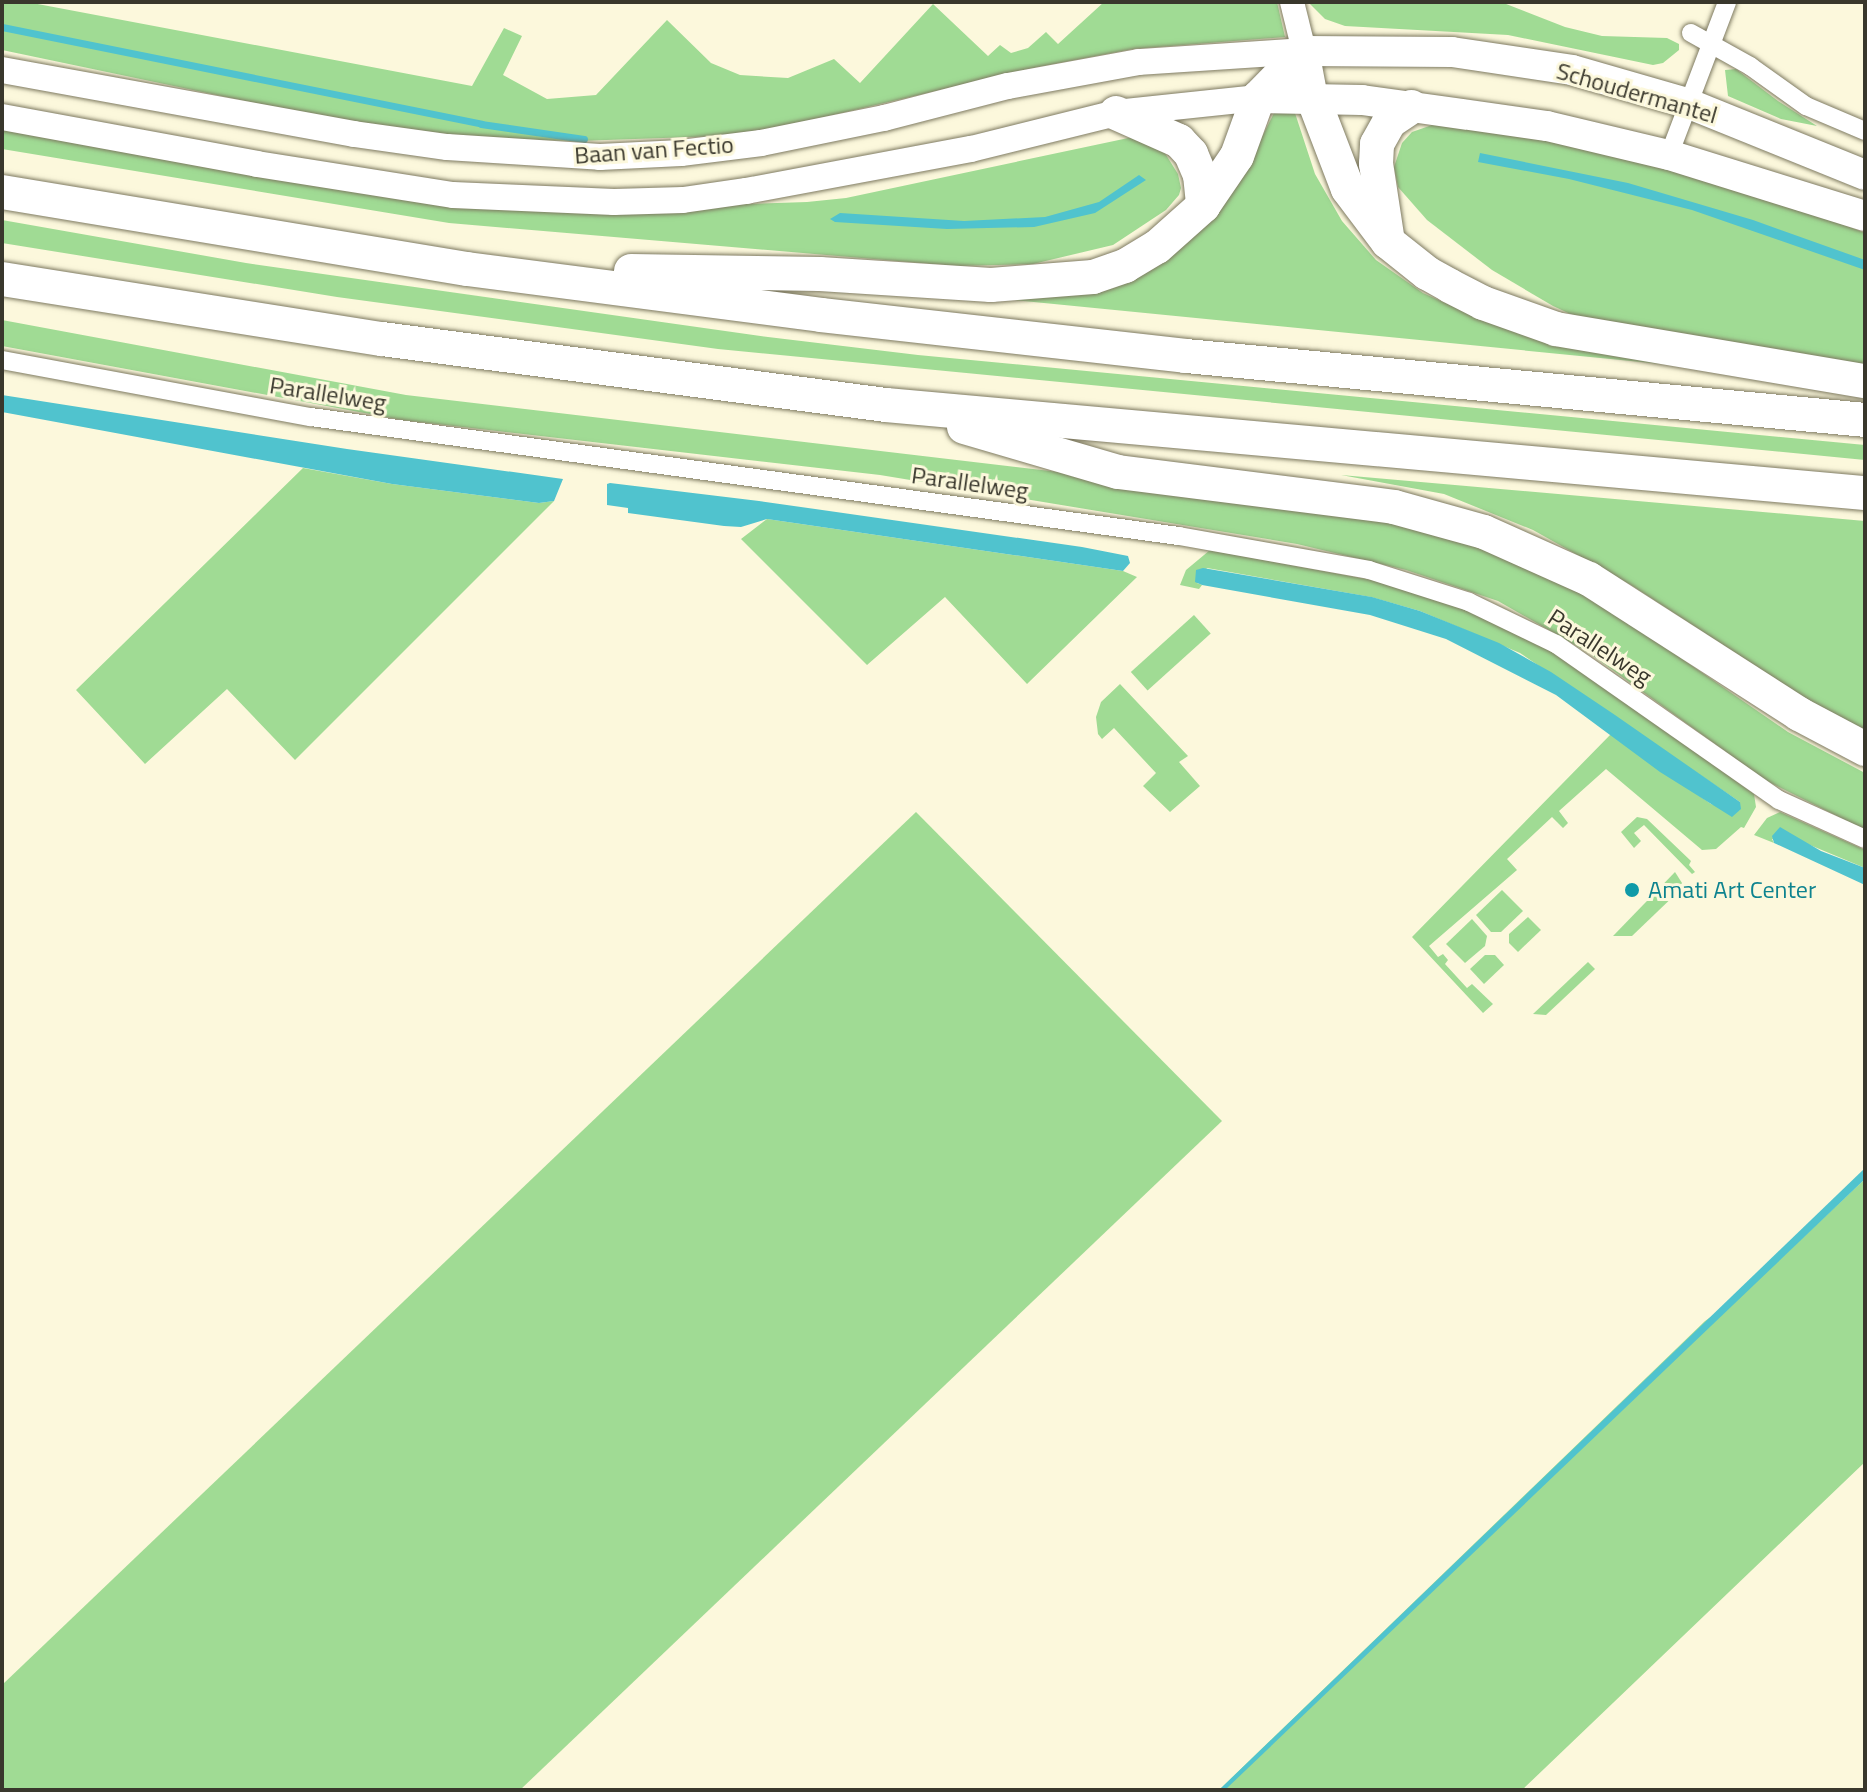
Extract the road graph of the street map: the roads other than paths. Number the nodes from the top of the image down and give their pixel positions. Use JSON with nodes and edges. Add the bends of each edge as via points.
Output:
{"nodes":[{"id":1,"x":1292,"y":2,"type":"edge"},
{"id":2,"x":1727,"y":2,"type":"edge"},
{"id":3,"x":1691,"y":33,"type":"dead end"},
{"id":4,"x":1709,"y":42,"type":"junction"},
{"id":5,"x":1304,"y":51,"type":"junction"},
{"id":6,"x":2,"y":70,"type":"edge"},
{"id":7,"x":1258,"y":98,"type":"junction"},
{"id":8,"x":1313,"y":98,"type":"junction"},
{"id":9,"x":1687,"y":103,"type":"junction"},
{"id":10,"x":1411,"y":107,"type":"junction"},
{"id":11,"x":1116,"y":113,"type":"junction"},
{"id":12,"x":2,"y":117,"type":"edge"},
{"id":13,"x":1865,"y":131,"type":"edge"},
{"id":14,"x":1669,"y":155,"type":"junction"},
{"id":15,"x":1865,"y":175,"type":"edge"},
{"id":16,"x":2,"y":192,"type":"edge"},
{"id":17,"x":1203,"y":206,"type":"junction"},
{"id":18,"x":1865,"y":216,"type":"edge"},
{"id":19,"x":1388,"y":242,"type":"junction"},
{"id":20,"x":467,"y":269,"type":"junction"},
{"id":21,"x":2,"y":279,"type":"edge"},
{"id":22,"x":2,"y":360,"type":"edge"},
{"id":23,"x":1865,"y":381,"type":"edge"},
{"id":24,"x":886,"y":405,"type":"junction"},
{"id":25,"x":1865,"y":420,"type":"edge"},
{"id":26,"x":1865,"y":493,"type":"edge"},
{"id":27,"x":1865,"y":749,"type":"edge"},
{"id":28,"x":1865,"y":839,"type":"edge"}],
"edges":[{"from":1,"to":5,"type":"street"},
{"from":2,"to":4,"type":"street"},
{"from":3,"to":4,"type":"street"},
{"from":4,"to":9,"type":"street"},
{"from":4,"to":13,"type":"street","via":[[1806,106]]},
{"from":5,"to":6,"type":"main road","name":"Baan van Fectio","via":[[1139,62],[761,143],[600,157],[447,147],[354,134]]},
{"from":5,"to":7,"type":"highway"},
{"from":5,"to":8,"type":"main road"},
{"from":5,"to":9,"type":"main road","name":"Schoudermantel","via":[[1452,52],[1572,70]]},
{"from":7,"to":8,"type":"main road"},
{"from":7,"to":11,"type":"main road","name":"Baan van Fectio"},
{"from":7,"to":17,"type":"highway","via":[[1237,156]]},
{"from":8,"to":10,"type":"main road"},
{"from":8,"to":19,"type":"highway","via":[[1339,172]]},
{"from":9,"to":14,"type":"street"},
{"from":9,"to":15,"type":"main road","name":"Schoudermantel"},
{"from":10,"to":14,"type":"main road","via":[[1547,126]]},
{"from":10,"to":19,"type":"highway","via":[[1389,122],[1377,144]]},
{"from":11,"to":12,"type":"main road","name":"Baan van Fectio","via":[[855,173],[683,200],[614,202],[453,195]]},
{"from":11,"to":17,"type":"highway","via":[[1179,141],[1200,175]]},
{"from":14,"to":18,"type":"main road"},
{"from":16,"to":20,"type":"highway"},
{"from":17,"to":20,"type":"highway","via":[[1157,247],[1125,266],[1093,277],[1049,281],[991,285],[820,274]]},
{"from":19,"to":23,"type":"highway","via":[[1450,286],[1556,329]]},
{"from":20,"to":25,"type":"highway","via":[[1186,356]]},
{"from":21,"to":24,"type":"highway","via":[[382,339]]},
{"from":22,"to":28,"type":"street","name":"Parallelweg","via":[[311,417],[1179,536],[1369,570],[1469,602],[1545,638],[1779,800]]},
{"from":24,"to":26,"type":"highway"},
{"from":24,"to":27,"type":"highway","via":[[1118,472],[1380,505],[1484,532],[1589,579],[1799,714]]}]}
